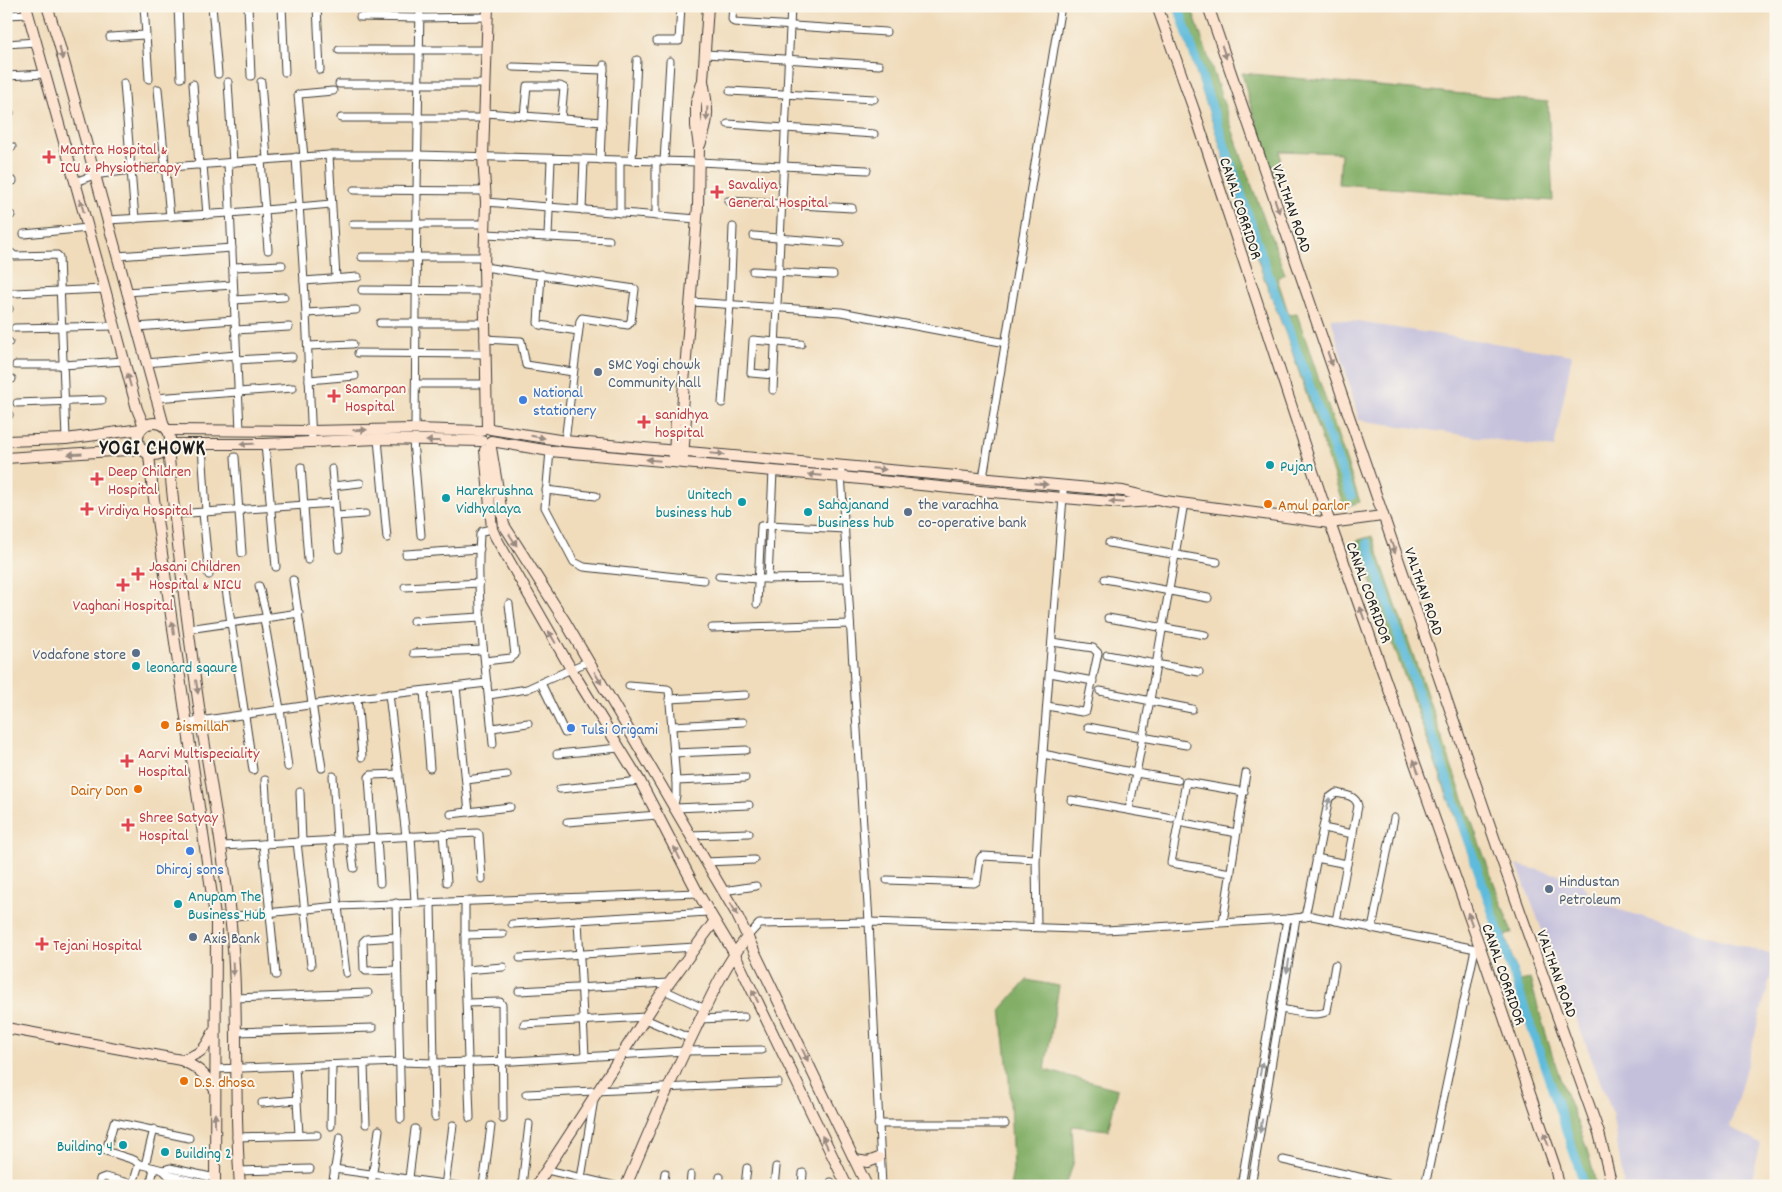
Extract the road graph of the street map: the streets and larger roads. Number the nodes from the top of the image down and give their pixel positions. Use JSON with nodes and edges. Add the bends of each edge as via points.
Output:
{"nodes":[{"id":1,"x":47,"y":6,"type":"edge"},
{"id":2,"x":144,"y":6,"type":"edge"},
{"id":3,"x":178,"y":6,"type":"edge"},
{"id":4,"x":212,"y":6,"type":"edge"},
{"id":5,"x":248,"y":6,"type":"edge"},
{"id":6,"x":282,"y":6,"type":"edge"},
{"id":7,"x":317,"y":6,"type":"edge"},
{"id":8,"x":420,"y":6,"type":"edge"},
{"id":9,"x":681,"y":6,"type":"edge"},
{"id":10,"x":708,"y":6,"type":"edge"},
{"id":11,"x":733,"y":6,"type":"edge"},
{"id":12,"x":791,"y":6,"type":"edge"},
{"id":13,"x":1061,"y":6,"type":"edge"},
{"id":14,"x":1157,"y":6,"type":"edge"},
{"id":15,"x":1208,"y":6,"type":"edge"},
{"id":16,"x":27,"y":10,"type":"edge"},
{"id":17,"x":487,"y":12,"type":"edge"},
{"id":18,"x":6,"y":15,"type":"edge"},
{"id":19,"x":360,"y":17,"type":"dead end"},
{"id":20,"x":420,"y":18,"type":"junction"},
{"id":21,"x":790,"y":26,"type":"junction"},
{"id":22,"x":886,"y":32,"type":"dead end"},
{"id":23,"x":145,"y":35,"type":"junction"},
{"id":24,"x":110,"y":36,"type":"dead end"},
{"id":25,"x":656,"y":40,"type":"dead end"},
{"id":26,"x":36,"y":42,"type":"junction"},
{"id":27,"x":6,"y":44,"type":"edge"},
{"id":28,"x":339,"y":50,"type":"dead end"},
{"id":29,"x":487,"y":50,"type":"junction"},
{"id":30,"x":419,"y":51,"type":"junction"},
{"id":31,"x":706,"y":54,"type":"junction"},
{"id":32,"x":788,"y":59,"type":"junction"},
{"id":33,"x":637,"y":60,"type":"dead end"},
{"id":34,"x":670,"y":61,"type":"dead end"},
{"id":35,"x":880,"y":65,"type":"dead end"},
{"id":36,"x":513,"y":67,"type":"dead end"},
{"id":37,"x":320,"y":70,"type":"dead end"},
{"id":38,"x":285,"y":72,"type":"dead end"},
{"id":39,"x":46,"y":74,"type":"junction"},
{"id":40,"x":218,"y":74,"type":"dead end"},
{"id":41,"x":6,"y":76,"type":"edge"},
{"id":42,"x":251,"y":76,"type":"dead end"},
{"id":43,"x":181,"y":78,"type":"dead end"},
{"id":44,"x":149,"y":79,"type":"dead end"},
{"id":45,"x":228,"y":82,"type":"dead end"},
{"id":46,"x":261,"y":82,"type":"dead end"},
{"id":47,"x":124,"y":83,"type":"dead end"},
{"id":48,"x":193,"y":84,"type":"dead end"},
{"id":49,"x":340,"y":84,"type":"dead end"},
{"id":50,"x":418,"y":84,"type":"junction"},
{"id":51,"x":486,"y":84,"type":"junction"},
{"id":52,"x":158,"y":89,"type":"dead end"},
{"id":53,"x":333,"y":91,"type":"dead end"},
{"id":54,"x":730,"y":91,"type":"dead end"},
{"id":55,"x":787,"y":94,"type":"junction"},
{"id":56,"x":874,"y":99,"type":"dead end"},
{"id":57,"x":485,"y":116,"type":"junction"},
{"id":58,"x":524,"y":116,"type":"junction"},
{"id":59,"x":341,"y":118,"type":"dead end"},
{"id":60,"x":418,"y":118,"type":"junction"},
{"id":61,"x":562,"y":118,"type":"junction"},
{"id":62,"x":602,"y":122,"type":"junction"},
{"id":63,"x":728,"y":124,"type":"dead end"},
{"id":64,"x":785,"y":128,"type":"junction"},
{"id":65,"x":874,"y":134,"type":"dead end"},
{"id":66,"x":330,"y":155,"type":"junction"},
{"id":67,"x":417,"y":155,"type":"junction"},
{"id":68,"x":300,"y":157,"type":"junction"},
{"id":69,"x":483,"y":157,"type":"junction"},
{"id":70,"x":551,"y":159,"type":"junction"},
{"id":71,"x":264,"y":160,"type":"junction"},
{"id":72,"x":584,"y":160,"type":"junction"},
{"id":73,"x":600,"y":160,"type":"junction"},
{"id":74,"x":620,"y":160,"type":"junction"},
{"id":75,"x":632,"y":161,"type":"junction"},
{"id":76,"x":660,"y":162,"type":"junction"},
{"id":77,"x":699,"y":162,"type":"junction"},
{"id":78,"x":230,"y":163,"type":"junction"},
{"id":79,"x":201,"y":165,"type":"junction"},
{"id":80,"x":784,"y":166,"type":"junction"},
{"id":81,"x":166,"y":168,"type":"junction"},
{"id":82,"x":131,"y":170,"type":"junction"},
{"id":83,"x":867,"y":170,"type":"dead end"},
{"id":84,"x":94,"y":175,"type":"junction"},
{"id":85,"x":75,"y":182,"type":"junction"},
{"id":86,"x":354,"y":190,"type":"dead end"},
{"id":87,"x":417,"y":190,"type":"junction"},
{"id":88,"x":485,"y":191,"type":"junction"},
{"id":89,"x":728,"y":201,"type":"dead end"},
{"id":90,"x":486,"y":202,"type":"junction"},
{"id":91,"x":331,"y":204,"type":"junction"},
{"id":92,"x":782,"y":204,"type":"junction"},
{"id":93,"x":299,"y":207,"type":"junction"},
{"id":94,"x":549,"y":207,"type":"junction"},
{"id":95,"x":852,"y":208,"type":"dead end"},
{"id":96,"x":264,"y":210,"type":"junction"},
{"id":97,"x":582,"y":210,"type":"junction"},
{"id":98,"x":230,"y":213,"type":"junction"},
{"id":99,"x":620,"y":213,"type":"junction"},
{"id":100,"x":207,"y":214,"type":"junction"},
{"id":101,"x":656,"y":216,"type":"junction"},
{"id":102,"x":170,"y":217,"type":"junction"},
{"id":103,"x":135,"y":219,"type":"junction"},
{"id":104,"x":697,"y":219,"type":"junction"},
{"id":105,"x":107,"y":220,"type":"junction"},
{"id":106,"x":416,"y":223,"type":"junction"},
{"id":107,"x":353,"y":224,"type":"dead end"},
{"id":108,"x":733,"y":227,"type":"dead end"},
{"id":109,"x":88,"y":228,"type":"junction"},
{"id":110,"x":486,"y":229,"type":"junction"},
{"id":111,"x":24,"y":234,"type":"dead end"},
{"id":112,"x":754,"y":236,"type":"dead end"},
{"id":113,"x":548,"y":238,"type":"junction"},
{"id":114,"x":781,"y":238,"type":"junction"},
{"id":115,"x":609,"y":240,"type":"dead end"},
{"id":116,"x":840,"y":242,"type":"dead end"},
{"id":117,"x":232,"y":248,"type":"junction"},
{"id":118,"x":6,"y":249,"type":"edge"},
{"id":119,"x":268,"y":250,"type":"dead end"},
{"id":120,"x":116,"y":256,"type":"junction"},
{"id":121,"x":362,"y":257,"type":"dead end"},
{"id":122,"x":417,"y":257,"type":"junction"},
{"id":123,"x":484,"y":262,"type":"junction"},
{"id":124,"x":282,"y":265,"type":"dead end"},
{"id":125,"x":232,"y":267,"type":"junction"},
{"id":126,"x":753,"y":271,"type":"dead end"},
{"id":127,"x":779,"y":271,"type":"junction"},
{"id":128,"x":541,"y":274,"type":"junction"},
{"id":129,"x":833,"y":276,"type":"dead end"},
{"id":130,"x":358,"y":277,"type":"dead end"},
{"id":131,"x":336,"y":278,"type":"junction"},
{"id":132,"x":304,"y":281,"type":"junction"},
{"id":133,"x":233,"y":285,"type":"junction"},
{"id":134,"x":105,"y":289,"type":"junction"},
{"id":135,"x":362,"y":290,"type":"dead end"},
{"id":136,"x":416,"y":290,"type":"junction"},
{"id":137,"x":484,"y":290,"type":"junction"},
{"id":138,"x":61,"y":292,"type":"junction"},
{"id":139,"x":126,"y":292,"type":"junction"},
{"id":140,"x":14,"y":293,"type":"dead end"},
{"id":141,"x":284,"y":297,"type":"dead end"},
{"id":142,"x":234,"y":300,"type":"junction"},
{"id":143,"x":692,"y":302,"type":"junction"},
{"id":144,"x":730,"y":304,"type":"junction"},
{"id":145,"x":777,"y":306,"type":"junction"},
{"id":146,"x":356,"y":310,"type":"dead end"},
{"id":147,"x":306,"y":313,"type":"junction"},
{"id":148,"x":235,"y":320,"type":"junction"},
{"id":149,"x":380,"y":323,"type":"dead end"},
{"id":150,"x":416,"y":323,"type":"junction"},
{"id":151,"x":484,"y":323,"type":"junction"},
{"id":152,"x":115,"y":326,"type":"junction"},
{"id":153,"x":61,"y":327,"type":"junction"},
{"id":154,"x":136,"y":327,"type":"junction"},
{"id":155,"x":289,"y":327,"type":"dead end"},
{"id":156,"x":15,"y":328,"type":"dead end"},
{"id":157,"x":235,"y":330,"type":"junction"},
{"id":158,"x":578,"y":331,"type":"junction"},
{"id":159,"x":484,"y":339,"type":"junction"},
{"id":160,"x":775,"y":341,"type":"junction"},
{"id":161,"x":1006,"y":343,"type":"junction"},
{"id":162,"x":353,"y":344,"type":"dead end"},
{"id":163,"x":801,"y":344,"type":"dead end"},
{"id":164,"x":308,"y":346,"type":"junction"},
{"id":165,"x":358,"y":353,"type":"dead end"},
{"id":166,"x":416,"y":354,"type":"junction"},
{"id":167,"x":484,"y":354,"type":"junction"},
{"id":168,"x":292,"y":357,"type":"dead end"},
{"id":169,"x":236,"y":358,"type":"junction"},
{"id":170,"x":124,"y":361,"type":"junction"},
{"id":171,"x":146,"y":363,"type":"junction"},
{"id":172,"x":16,"y":365,"type":"dead end"},
{"id":173,"x":63,"y":365,"type":"junction"},
{"id":174,"x":573,"y":372,"type":"junction"},
{"id":175,"x":774,"y":374,"type":"junction"},
{"id":176,"x":355,"y":376,"type":"dead end"},
{"id":177,"x":309,"y":380,"type":"junction"},
{"id":178,"x":416,"y":384,"type":"junction"},
{"id":179,"x":485,"y":384,"type":"junction"},
{"id":180,"x":292,"y":388,"type":"dead end"},
{"id":181,"x":773,"y":390,"type":"dead end"},
{"id":182,"x":238,"y":391,"type":"junction"},
{"id":183,"x":155,"y":398,"type":"junction"},
{"id":184,"x":102,"y":400,"type":"dead end"},
{"id":185,"x":64,"y":401,"type":"junction"},
{"id":186,"x":17,"y":403,"type":"dead end"},
{"id":187,"x":722,"y":403,"type":"dead end"},
{"id":188,"x":143,"y":428,"type":"junction"},
{"id":189,"x":166,"y":428,"type":"junction"},
{"id":190,"x":415,"y":429,"type":"junction"},
{"id":191,"x":240,"y":430,"type":"junction"},
{"id":192,"x":312,"y":436,"type":"junction"},
{"id":193,"x":486,"y":437,"type":"junction"},
{"id":194,"x":66,"y":439,"type":"junction"},
{"id":195,"x":378,"y":440,"type":"junction"},
{"id":196,"x":6,"y":441,"type":"edge"},
{"id":197,"x":413,"y":441,"type":"junction"},
{"id":198,"x":565,"y":441,"type":"junction"},
{"id":199,"x":202,"y":444,"type":"junction"},
{"id":200,"x":265,"y":444,"type":"junction"},
{"id":201,"x":169,"y":446,"type":"junction"},
{"id":202,"x":550,"y":451,"type":"junction"},
{"id":203,"x":679,"y":451,"type":"junction"},
{"id":204,"x":145,"y":452,"type":"junction"},
{"id":205,"x":235,"y":457,"type":"dead end"},
{"id":206,"x":6,"y":458,"type":"edge"},
{"id":207,"x":678,"y":462,"type":"junction"},
{"id":208,"x":842,"y":465,"type":"junction"},
{"id":209,"x":301,"y":468,"type":"dead end"},
{"id":210,"x":332,"y":469,"type":"dead end"},
{"id":211,"x":774,"y":471,"type":"junction"},
{"id":212,"x":841,"y":477,"type":"junction"},
{"id":213,"x":982,"y":478,"type":"junction"},
{"id":214,"x":360,"y":483,"type":"dead end"},
{"id":215,"x":333,"y":486,"type":"junction"},
{"id":216,"x":1062,"y":486,"type":"junction"},
{"id":217,"x":546,"y":490,"type":"junction"},
{"id":218,"x":596,"y":496,"type":"dead end"},
{"id":219,"x":1064,"y":497,"type":"junction"},
{"id":220,"x":1165,"y":501,"type":"junction"},
{"id":221,"x":334,"y":503,"type":"junction"},
{"id":222,"x":1184,"y":503,"type":"junction"},
{"id":223,"x":303,"y":506,"type":"junction"},
{"id":224,"x":271,"y":508,"type":"junction"},
{"id":225,"x":238,"y":511,"type":"junction"},
{"id":226,"x":204,"y":512,"type":"junction"},
{"id":227,"x":175,"y":514,"type":"junction"},
{"id":228,"x":365,"y":514,"type":"dead end"},
{"id":229,"x":336,"y":516,"type":"junction"},
{"id":230,"x":1382,"y":516,"type":"junction"},
{"id":231,"x":1330,"y":523,"type":"junction"},
{"id":232,"x":770,"y":525,"type":"junction"},
{"id":233,"x":492,"y":529,"type":"junction"},
{"id":234,"x":844,"y":529,"type":"junction"},
{"id":235,"x":421,"y":535,"type":"dead end"},
{"id":236,"x":387,"y":538,"type":"dead end"},
{"id":237,"x":1110,"y":543,"type":"dead end"},
{"id":238,"x":339,"y":549,"type":"dead end"},
{"id":239,"x":480,"y":549,"type":"junction"},
{"id":240,"x":242,"y":553,"type":"dead end"},
{"id":241,"x":406,"y":554,"type":"dead end"},
{"id":242,"x":1175,"y":554,"type":"junction"},
{"id":243,"x":308,"y":560,"type":"dead end"},
{"id":244,"x":1217,"y":562,"type":"dead end"},
{"id":245,"x":276,"y":567,"type":"dead end"},
{"id":246,"x":209,"y":575,"type":"dead end"},
{"id":247,"x":719,"y":576,"type":"dead end"},
{"id":248,"x":847,"y":578,"type":"junction"},
{"id":249,"x":757,"y":579,"type":"junction"},
{"id":250,"x":768,"y":579,"type":"junction"},
{"id":251,"x":293,"y":580,"type":"dead end"},
{"id":252,"x":704,"y":580,"type":"dead end"},
{"id":253,"x":1105,"y":580,"type":"dead end"},
{"id":254,"x":480,"y":583,"type":"junction"},
{"id":255,"x":259,"y":586,"type":"dead end"},
{"id":256,"x":405,"y":587,"type":"dead end"},
{"id":257,"x":226,"y":589,"type":"dead end"},
{"id":258,"x":1168,"y":591,"type":"junction"},
{"id":259,"x":1208,"y":598,"type":"dead end"},
{"id":260,"x":509,"y":604,"type":"dead end"},
{"id":261,"x":757,"y":604,"type":"dead end"},
{"id":262,"x":299,"y":613,"type":"junction"},
{"id":263,"x":480,"y":617,"type":"junction"},
{"id":264,"x":1108,"y":618,"type":"dead end"},
{"id":265,"x":266,"y":619,"type":"junction"},
{"id":266,"x":413,"y":621,"type":"dead end"},
{"id":267,"x":231,"y":623,"type":"junction"},
{"id":268,"x":850,"y":624,"type":"junction"},
{"id":269,"x":1163,"y":627,"type":"junction"},
{"id":270,"x":712,"y":628,"type":"dead end"},
{"id":271,"x":188,"y":629,"type":"junction"},
{"id":272,"x":1205,"y":635,"type":"dead end"},
{"id":273,"x":1052,"y":642,"type":"junction"},
{"id":274,"x":484,"y":650,"type":"junction"},
{"id":275,"x":414,"y":654,"type":"dead end"},
{"id":276,"x":1107,"y":655,"type":"dead end"},
{"id":277,"x":485,"y":661,"type":"junction"},
{"id":278,"x":589,"y":661,"type":"junction"},
{"id":279,"x":1156,"y":665,"type":"junction"},
{"id":280,"x":571,"y":669,"type":"junction"},
{"id":281,"x":1198,"y":672,"type":"dead end"},
{"id":282,"x":1050,"y":673,"type":"junction"},
{"id":283,"x":1093,"y":681,"type":"junction"},
{"id":284,"x":488,"y":683,"type":"junction"},
{"id":285,"x":541,"y":683,"type":"junction"},
{"id":286,"x":629,"y":686,"type":"dead end"},
{"id":287,"x":456,"y":687,"type":"junction"},
{"id":288,"x":424,"y":691,"type":"junction"},
{"id":289,"x":1100,"y":691,"type":"dead end"},
{"id":290,"x":389,"y":694,"type":"junction"},
{"id":291,"x":489,"y":694,"type":"junction"},
{"id":292,"x":744,"y":694,"type":"dead end"},
{"id":293,"x":357,"y":698,"type":"junction"},
{"id":294,"x":669,"y":699,"type":"junction"},
{"id":295,"x":1150,"y":700,"type":"junction"},
{"id":296,"x":313,"y":704,"type":"junction"},
{"id":297,"x":1047,"y":706,"type":"junction"},
{"id":298,"x":1192,"y":709,"type":"dead end"},
{"id":299,"x":280,"y":710,"type":"junction"},
{"id":300,"x":246,"y":714,"type":"junction"},
{"id":301,"x":201,"y":721,"type":"junction"},
{"id":302,"x":743,"y":722,"type":"dead end"},
{"id":303,"x":186,"y":723,"type":"junction"},
{"id":304,"x":528,"y":723,"type":"dead end"},
{"id":305,"x":672,"y":726,"type":"junction"},
{"id":306,"x":1088,"y":727,"type":"dead end"},
{"id":307,"x":492,"y":728,"type":"junction"},
{"id":308,"x":565,"y":733,"type":"dead end"},
{"id":309,"x":1142,"y":737,"type":"junction"},
{"id":310,"x":493,"y":744,"type":"dead end"},
{"id":311,"x":1186,"y":745,"type":"dead end"},
{"id":312,"x":619,"y":748,"type":"junction"},
{"id":313,"x":746,"y":750,"type":"dead end"},
{"id":314,"x":674,"y":753,"type":"junction"},
{"id":315,"x":557,"y":754,"type":"dead end"},
{"id":316,"x":1043,"y":754,"type":"junction"},
{"id":317,"x":362,"y":757,"type":"dead end"},
{"id":318,"x":288,"y":767,"type":"dead end"},
{"id":319,"x":322,"y":768,"type":"dead end"},
{"id":320,"x":430,"y":768,"type":"dead end"},
{"id":321,"x":253,"y":770,"type":"dead end"},
{"id":322,"x":1136,"y":773,"type":"junction"},
{"id":323,"x":1246,"y":773,"type":"dead end"},
{"id":324,"x":399,"y":774,"type":"junction"},
{"id":325,"x":508,"y":775,"type":"dead end"},
{"id":326,"x":334,"y":776,"type":"dead end"},
{"id":327,"x":745,"y":778,"type":"dead end"},
{"id":328,"x":266,"y":780,"type":"dead end"},
{"id":329,"x":466,"y":780,"type":"junction"},
{"id":330,"x":1178,"y":780,"type":"dead end"},
{"id":331,"x":676,"y":781,"type":"junction"},
{"id":332,"x":640,"y":782,"type":"junction"},
{"id":333,"x":560,"y":789,"type":"dead end"},
{"id":334,"x":300,"y":792,"type":"dead end"},
{"id":335,"x":1244,"y":792,"type":"junction"},
{"id":336,"x":1072,"y":800,"type":"dead end"},
{"id":337,"x":749,"y":805,"type":"dead end"},
{"id":338,"x":674,"y":806,"type":"junction"},
{"id":339,"x":510,"y":807,"type":"dead end"},
{"id":340,"x":1128,"y":810,"type":"junction"},
{"id":341,"x":469,"y":812,"type":"junction"},
{"id":342,"x":451,"y":814,"type":"dead end"},
{"id":343,"x":658,"y":815,"type":"junction"},
{"id":344,"x":1394,"y":818,"type":"dead end"},
{"id":345,"x":1175,"y":820,"type":"junction"},
{"id":346,"x":567,"y":822,"type":"dead end"},
{"id":347,"x":1323,"y":828,"type":"junction"},
{"id":348,"x":749,"y":833,"type":"dead end"},
{"id":349,"x":1237,"y":833,"type":"junction"},
{"id":350,"x":443,"y":834,"type":"junction"},
{"id":351,"x":1353,"y":834,"type":"junction"},
{"id":352,"x":690,"y":835,"type":"junction"},
{"id":353,"x":408,"y":836,"type":"junction"},
{"id":354,"x":375,"y":838,"type":"junction"},
{"id":355,"x":350,"y":839,"type":"junction"},
{"id":356,"x":333,"y":840,"type":"junction"},
{"id":357,"x":300,"y":841,"type":"junction"},
{"id":358,"x":266,"y":844,"type":"junction"},
{"id":359,"x":222,"y":846,"type":"junction"},
{"id":360,"x":1316,"y":858,"type":"junction"},
{"id":361,"x":1036,"y":859,"type":"junction"},
{"id":362,"x":754,"y":860,"type":"dead end"},
{"id":363,"x":705,"y":862,"type":"junction"},
{"id":364,"x":1347,"y":864,"type":"junction"},
{"id":365,"x":354,"y":868,"type":"dead end"},
{"id":366,"x":1231,"y":873,"type":"junction"},
{"id":367,"x":482,"y":879,"type":"dead end"},
{"id":368,"x":887,"y":880,"type":"dead end"},
{"id":369,"x":447,"y":882,"type":"dead end"},
{"id":370,"x":380,"y":883,"type":"dead end"},
{"id":371,"x":756,"y":886,"type":"dead end"},
{"id":372,"x":723,"y":891,"type":"junction"},
{"id":373,"x":698,"y":893,"type":"junction"},
{"id":374,"x":465,"y":901,"type":"junction"},
{"id":375,"x":415,"y":902,"type":"junction"},
{"id":376,"x":431,"y":902,"type":"junction"},
{"id":377,"x":396,"y":903,"type":"junction"},
{"id":378,"x":338,"y":906,"type":"junction"},
{"id":379,"x":303,"y":909,"type":"junction"},
{"id":380,"x":270,"y":912,"type":"junction"},
{"id":381,"x":708,"y":912,"type":"junction"},
{"id":382,"x":231,"y":917,"type":"junction"},
{"id":383,"x":1304,"y":917,"type":"junction"},
{"id":384,"x":215,"y":918,"type":"junction"},
{"id":385,"x":1296,"y":918,"type":"junction"},
{"id":386,"x":1287,"y":919,"type":"junction"},
{"id":387,"x":578,"y":920,"type":"junction"},
{"id":388,"x":1336,"y":921,"type":"junction"},
{"id":389,"x":714,"y":922,"type":"junction"},
{"id":390,"x":869,"y":922,"type":"junction"},
{"id":391,"x":1223,"y":922,"type":"junction"},
{"id":392,"x":512,"y":924,"type":"dead end"},
{"id":393,"x":1037,"y":927,"type":"junction"},
{"id":394,"x":1372,"y":929,"type":"junction"},
{"id":395,"x":503,"y":934,"type":"dead end"},
{"id":396,"x":465,"y":935,"type":"junction"},
{"id":397,"x":748,"y":936,"type":"junction"},
{"id":398,"x":396,"y":937,"type":"junction"},
{"id":399,"x":695,"y":947,"type":"junction"},
{"id":400,"x":1478,"y":949,"type":"junction"},
{"id":401,"x":734,"y":953,"type":"junction"},
{"id":402,"x":579,"y":954,"type":"junction"},
{"id":403,"x":520,"y":958,"type":"dead end"},
{"id":404,"x":311,"y":965,"type":"dead end"},
{"id":405,"x":1335,"y":965,"type":"dead end"},
{"id":406,"x":503,"y":967,"type":"dead end"},
{"id":407,"x":397,"y":970,"type":"junction"},
{"id":408,"x":465,"y":970,"type":"junction"},
{"id":409,"x":346,"y":973,"type":"dead end"},
{"id":410,"x":276,"y":975,"type":"dead end"},
{"id":411,"x":667,"y":987,"type":"junction"},
{"id":412,"x":581,"y":988,"type":"junction"},
{"id":413,"x":519,"y":991,"type":"dead end"},
{"id":414,"x":368,"y":993,"type":"dead end"},
{"id":415,"x":235,"y":998,"type":"junction"},
{"id":416,"x":467,"y":1003,"type":"junction"},
{"id":417,"x":705,"y":1009,"type":"junction"},
{"id":418,"x":1281,"y":1009,"type":"junction"},
{"id":419,"x":744,"y":1017,"type":"dead end"},
{"id":420,"x":645,"y":1018,"type":"junction"},
{"id":421,"x":700,"y":1019,"type":"junction"},
{"id":422,"x":583,"y":1021,"type":"junction"},
{"id":423,"x":524,"y":1024,"type":"dead end"},
{"id":424,"x":6,"y":1028,"type":"edge"},
{"id":425,"x":215,"y":1028,"type":"junction"},
{"id":426,"x":373,"y":1028,"type":"dead end"},
{"id":427,"x":235,"y":1032,"type":"junction"},
{"id":428,"x":691,"y":1039,"type":"junction"},
{"id":429,"x":761,"y":1050,"type":"dead end"},
{"id":430,"x":685,"y":1051,"type":"junction"},
{"id":431,"x":622,"y":1055,"type":"junction"},
{"id":432,"x":585,"y":1056,"type":"junction"},
{"id":433,"x":181,"y":1060,"type":"junction"},
{"id":434,"x":468,"y":1061,"type":"junction"},
{"id":435,"x":503,"y":1061,"type":"junction"},
{"id":436,"x":400,"y":1062,"type":"junction"},
{"id":437,"x":435,"y":1063,"type":"junction"},
{"id":438,"x":364,"y":1064,"type":"junction"},
{"id":439,"x":332,"y":1065,"type":"junction"},
{"id":440,"x":295,"y":1067,"type":"junction"},
{"id":441,"x":215,"y":1069,"type":"junction"},
{"id":442,"x":235,"y":1069,"type":"junction"},
{"id":443,"x":778,"y":1083,"type":"dead end"},
{"id":444,"x":669,"y":1086,"type":"junction"},
{"id":445,"x":215,"y":1091,"type":"junction"},
{"id":446,"x":597,"y":1093,"type":"junction"},
{"id":447,"x":526,"y":1094,"type":"dead end"},
{"id":448,"x":297,"y":1100,"type":"junction"},
{"id":449,"x":262,"y":1102,"type":"dead end"},
{"id":450,"x":435,"y":1118,"type":"dead end"},
{"id":451,"x":470,"y":1118,"type":"dead end"},
{"id":452,"x":401,"y":1119,"type":"dead end"},
{"id":453,"x":503,"y":1119,"type":"dead end"},
{"id":454,"x":366,"y":1124,"type":"dead end"},
{"id":455,"x":529,"y":1124,"type":"dead end"},
{"id":456,"x":878,"y":1124,"type":"junction"},
{"id":457,"x":1005,"y":1124,"type":"dead end"},
{"id":458,"x":453,"y":1125,"type":"dead end"},
{"id":459,"x":331,"y":1126,"type":"dead end"},
{"id":460,"x":491,"y":1126,"type":"dead end"},
{"id":461,"x":154,"y":1129,"type":"junction"},
{"id":462,"x":415,"y":1129,"type":"dead end"},
{"id":463,"x":379,"y":1130,"type":"dead end"},
{"id":464,"x":299,"y":1135,"type":"junction"},
{"id":465,"x":317,"y":1135,"type":"dead end"},
{"id":466,"x":236,"y":1137,"type":"junction"},
{"id":467,"x":189,"y":1138,"type":"dead end"},
{"id":468,"x":340,"y":1138,"type":"dead end"},
{"id":469,"x":879,"y":1158,"type":"junction"},
{"id":470,"x":855,"y":1160,"type":"junction"},
{"id":471,"x":1283,"y":1160,"type":"dead end"},
{"id":472,"x":142,"y":1165,"type":"junction"},
{"id":473,"x":776,"y":1167,"type":"dead end"},
{"id":474,"x":154,"y":1168,"type":"junction"},
{"id":475,"x":334,"y":1168,"type":"junction"},
{"id":476,"x":747,"y":1168,"type":"dead end"},
{"id":477,"x":310,"y":1169,"type":"dead end"},
{"id":478,"x":547,"y":1170,"type":"junction"},
{"id":479,"x":239,"y":1171,"type":"junction"},
{"id":480,"x":372,"y":1173,"type":"junction"},
{"id":481,"x":665,"y":1173,"type":"dead end"},
{"id":482,"x":803,"y":1173,"type":"dead end"},
{"id":483,"x":691,"y":1174,"type":"dead end"},
{"id":484,"x":1355,"y":1176,"type":"junction"},
{"id":485,"x":720,"y":1177,"type":"dead end"},
{"id":486,"x":581,"y":1178,"type":"junction"},
{"id":487,"x":408,"y":1182,"type":"edge"},
{"id":488,"x":214,"y":1183,"type":"edge"},
{"id":489,"x":133,"y":1185,"type":"edge"},
{"id":490,"x":445,"y":1185,"type":"edge"},
{"id":491,"x":1394,"y":1185,"type":"edge"},
{"id":492,"x":99,"y":1186,"type":"edge"},
{"id":493,"x":150,"y":1186,"type":"edge"},
{"id":494,"x":240,"y":1186,"type":"edge"},
{"id":495,"x":332,"y":1186,"type":"edge"},
{"id":496,"x":371,"y":1186,"type":"edge"},
{"id":497,"x":459,"y":1186,"type":"edge"},
{"id":498,"x":484,"y":1186,"type":"edge"},
{"id":499,"x":522,"y":1186,"type":"edge"},
{"id":500,"x":536,"y":1186,"type":"edge"},
{"id":501,"x":616,"y":1186,"type":"edge"},
{"id":502,"x":626,"y":1186,"type":"edge"},
{"id":503,"x":663,"y":1186,"type":"edge"},
{"id":504,"x":690,"y":1186,"type":"edge"},
{"id":505,"x":719,"y":1186,"type":"edge"},
{"id":506,"x":745,"y":1186,"type":"edge"},
{"id":507,"x":774,"y":1186,"type":"edge"},
{"id":508,"x":802,"y":1186,"type":"edge"},
{"id":509,"x":847,"y":1186,"type":"edge"},
{"id":510,"x":867,"y":1186,"type":"edge"},
{"id":511,"x":882,"y":1186,"type":"edge"},
{"id":512,"x":1241,"y":1186,"type":"edge"},
{"id":513,"x":1251,"y":1186,"type":"edge"},
{"id":514,"x":1352,"y":1186,"type":"edge"},
{"id":515,"x":1425,"y":1186,"type":"edge"},
{"id":516,"x":1559,"y":1186,"type":"edge"},
{"id":517,"x":1612,"y":1186,"type":"edge"}],
"edges":[{"from":1,"to":84,"type":"street","one_way":true},
{"from":2,"to":23,"type":"street"},
{"from":3,"to":43,"type":"street"},
{"from":4,"to":40,"type":"street"},
{"from":5,"to":42,"type":"street"},
{"from":6,"to":38,"type":"street"},
{"from":7,"to":37,"type":"street"},
{"from":8,"to":20,"type":"street"},
{"from":9,"to":25,"type":"street","via":[[679,41]]},
{"from":10,"to":31,"type":"street"},
{"from":11,"to":21,"type":"street","via":[[734,22]]},
{"from":12,"to":21,"type":"street"},
{"from":13,"to":161,"type":"street"},
{"from":14,"to":231,"type":"street","name":"CANAL CORRIDOR"},
{"from":15,"to":230,"type":"street","name":"VALTHAN ROAD","one_way":true},
{"from":16,"to":18,"type":"street"},
{"from":16,"to":26,"type":"street"},
{"from":17,"to":20,"type":"street"},
{"from":17,"to":29,"type":"street"},
{"from":19,"to":20,"type":"street"},
{"from":20,"to":30,"type":"street"},
{"from":21,"to":22,"type":"street"},
{"from":21,"to":32,"type":"street"},
{"from":23,"to":24,"type":"street"},
{"from":23,"to":44,"type":"street"},
{"from":26,"to":27,"type":"street"},
{"from":26,"to":39,"type":"street"},
{"from":28,"to":30,"type":"street"},
{"from":29,"to":30,"type":"street"},
{"from":29,"to":51,"type":"street"},
{"from":30,"to":50,"type":"street"},
{"from":31,"to":32,"type":"street"},
{"from":31,"to":77,"type":"street","via":[[703,80],[708,106],[707,127],[699,147]]},
{"from":32,"to":35,"type":"street"},
{"from":32,"to":55,"type":"street"},
{"from":33,"to":75,"type":"street"},
{"from":34,"to":76,"type":"street"},
{"from":36,"to":62,"type":"street","via":[[604,68]]},
{"from":39,"to":41,"type":"street"},
{"from":39,"to":85,"type":"street"},
{"from":45,"to":78,"type":"street"},
{"from":46,"to":71,"type":"street"},
{"from":47,"to":82,"type":"street"},
{"from":48,"to":79,"type":"street"},
{"from":49,"to":50,"type":"street"},
{"from":50,"to":51,"type":"street"},
{"from":50,"to":60,"type":"street"},
{"from":51,"to":57,"type":"street"},
{"from":52,"to":81,"type":"street"},
{"from":53,"to":68,"type":"street","via":[[298,95]]},
{"from":54,"to":55,"type":"street"},
{"from":55,"to":56,"type":"street"},
{"from":55,"to":64,"type":"street"},
{"from":57,"to":58,"type":"street"},
{"from":57,"to":60,"type":"street"},
{"from":57,"to":69,"type":"street"},
{"from":58,"to":61,"type":"street"},
{"from":58,"to":61,"type":"street","via":[[527,86],[560,86],[564,88]]},
{"from":59,"to":60,"type":"street"},
{"from":60,"to":67,"type":"street"},
{"from":61,"to":62,"type":"street"},
{"from":62,"to":73,"type":"street"},
{"from":63,"to":64,"type":"street"},
{"from":64,"to":65,"type":"street"},
{"from":64,"to":80,"type":"street"},
{"from":66,"to":67,"type":"street"},
{"from":66,"to":68,"type":"street"},
{"from":66,"to":91,"type":"street"},
{"from":67,"to":69,"type":"street"},
{"from":67,"to":87,"type":"street"},
{"from":68,"to":71,"type":"street"},
{"from":68,"to":93,"type":"street"},
{"from":69,"to":70,"type":"street"},
{"from":69,"to":88,"type":"street"},
{"from":70,"to":72,"type":"street"},
{"from":70,"to":94,"type":"street"},
{"from":71,"to":78,"type":"street"},
{"from":71,"to":96,"type":"street"},
{"from":72,"to":73,"type":"street"},
{"from":72,"to":97,"type":"street"},
{"from":73,"to":74,"type":"street"},
{"from":74,"to":75,"type":"street"},
{"from":74,"to":99,"type":"street"},
{"from":75,"to":76,"type":"street"},
{"from":76,"to":77,"type":"street"},
{"from":76,"to":101,"type":"street"},
{"from":77,"to":80,"type":"street"},
{"from":77,"to":104,"type":"street"},
{"from":78,"to":79,"type":"street"},
{"from":78,"to":98,"type":"street"},
{"from":79,"to":81,"type":"street"},
{"from":79,"to":100,"type":"street"},
{"from":80,"to":83,"type":"street"},
{"from":80,"to":92,"type":"street"},
{"from":81,"to":82,"type":"street"},
{"from":81,"to":102,"type":"street"},
{"from":82,"to":84,"type":"street"},
{"from":82,"to":103,"type":"street"},
{"from":84,"to":85,"type":"street"},
{"from":84,"to":105,"type":"street"},
{"from":109,"to":85,"type":"street","one_way":true},
{"from":86,"to":87,"type":"street"},
{"from":87,"to":88,"type":"street"},
{"from":87,"to":106,"type":"street"},
{"from":88,"to":90,"type":"street"},
{"from":89,"to":92,"type":"street"},
{"from":90,"to":94,"type":"street"},
{"from":90,"to":110,"type":"street"},
{"from":91,"to":93,"type":"street"},
{"from":91,"to":131,"type":"street"},
{"from":92,"to":95,"type":"street"},
{"from":92,"to":114,"type":"street"},
{"from":93,"to":96,"type":"street"},
{"from":93,"to":132,"type":"street"},
{"from":94,"to":97,"type":"street"},
{"from":94,"to":113,"type":"street"},
{"from":96,"to":98,"type":"street"},
{"from":96,"to":119,"type":"street"},
{"from":97,"to":99,"type":"street"},
{"from":98,"to":100,"type":"street"},
{"from":98,"to":117,"type":"street"},
{"from":99,"to":101,"type":"street"},
{"from":100,"to":102,"type":"street"},
{"from":101,"to":104,"type":"street"},
{"from":102,"to":103,"type":"street"},
{"from":103,"to":105,"type":"street"},
{"from":104,"to":143,"type":"street"},
{"from":105,"to":120,"type":"street"},
{"from":106,"to":107,"type":"street"},
{"from":106,"to":110,"type":"street"},
{"from":106,"to":122,"type":"street"},
{"from":108,"to":144,"type":"street"},
{"from":109,"to":111,"type":"street"},
{"from":109,"to":134,"type":"street"},
{"from":110,"to":113,"type":"street"},
{"from":110,"to":123,"type":"street"},
{"from":112,"to":114,"type":"street"},
{"from":113,"to":115,"type":"street"},
{"from":114,"to":116,"type":"street"},
{"from":114,"to":127,"type":"street"},
{"from":117,"to":120,"type":"street"},
{"from":117,"to":125,"type":"street"},
{"from":118,"to":138,"type":"street","via":[[15,256],[58,256]]},
{"from":120,"to":139,"type":"street"},
{"from":121,"to":122,"type":"street"},
{"from":122,"to":123,"type":"street"},
{"from":122,"to":136,"type":"street"},
{"from":123,"to":128,"type":"street"},
{"from":123,"to":137,"type":"street"},
{"from":124,"to":125,"type":"street"},
{"from":125,"to":133,"type":"street"},
{"from":126,"to":127,"type":"street"},
{"from":127,"to":129,"type":"street"},
{"from":127,"to":145,"type":"street"},
{"from":128,"to":158,"type":"street","via":[[539,324]]},
{"from":128,"to":158,"type":"street","via":[[635,289],[630,324],[582,318]]},
{"from":130,"to":131,"type":"street"},
{"from":131,"to":132,"type":"street"},
{"from":132,"to":147,"type":"street"},
{"from":133,"to":139,"type":"street"},
{"from":133,"to":142,"type":"street"},
{"from":134,"to":138,"type":"street"},
{"from":134,"to":152,"type":"street"},
{"from":135,"to":136,"type":"street"},
{"from":136,"to":137,"type":"street"},
{"from":136,"to":150,"type":"street"},
{"from":137,"to":151,"type":"street"},
{"from":138,"to":140,"type":"street"},
{"from":138,"to":153,"type":"street"},
{"from":139,"to":154,"type":"street"},
{"from":141,"to":142,"type":"street"},
{"from":142,"to":148,"type":"street"},
{"from":143,"to":144,"type":"street"},
{"from":143,"to":203,"type":"street","via":[[682,409],[676,417]]},
{"from":144,"to":145,"type":"street"},
{"from":144,"to":187,"type":"street"},
{"from":145,"to":160,"type":"street"},
{"from":145,"to":161,"type":"street","via":[[841,312]]},
{"from":146,"to":147,"type":"street"},
{"from":147,"to":164,"type":"street"},
{"from":148,"to":154,"type":"street"},
{"from":148,"to":157,"type":"street"},
{"from":149,"to":150,"type":"street"},
{"from":150,"to":151,"type":"street"},
{"from":150,"to":166,"type":"street"},
{"from":151,"to":159,"type":"street"},
{"from":152,"to":153,"type":"street"},
{"from":152,"to":170,"type":"street"},
{"from":153,"to":156,"type":"street"},
{"from":153,"to":173,"type":"street"},
{"from":154,"to":171,"type":"street"},
{"from":155,"to":157,"type":"street"},
{"from":157,"to":169,"type":"street"},
{"from":158,"to":174,"type":"street"},
{"from":159,"to":167,"type":"street"},
{"from":159,"to":174,"type":"street","via":[[521,341],[526,365]]},
{"from":160,"to":163,"type":"street"},
{"from":160,"to":175,"type":"street"},
{"from":160,"to":175,"type":"street","via":[[752,342],[751,373]]},
{"from":161,"to":213,"type":"street"},
{"from":162,"to":164,"type":"street"},
{"from":164,"to":177,"type":"street"},
{"from":165,"to":166,"type":"street"},
{"from":166,"to":167,"type":"street"},
{"from":166,"to":178,"type":"street"},
{"from":167,"to":179,"type":"street"},
{"from":168,"to":169,"type":"street"},
{"from":169,"to":171,"type":"street"},
{"from":169,"to":182,"type":"street"},
{"from":170,"to":173,"type":"street"},
{"from":188,"to":170,"type":"street","one_way":true},
{"from":171,"to":183,"type":"street"},
{"from":172,"to":173,"type":"street"},
{"from":173,"to":185,"type":"street"},
{"from":174,"to":198,"type":"street"},
{"from":175,"to":181,"type":"street"},
{"from":176,"to":177,"type":"street"},
{"from":177,"to":192,"type":"street"},
{"from":178,"to":179,"type":"street"},
{"from":178,"to":190,"type":"street"},
{"from":179,"to":193,"type":"street"},
{"from":180,"to":182,"type":"street"},
{"from":182,"to":183,"type":"street"},
{"from":182,"to":191,"type":"street"},
{"from":183,"to":189,"type":"street"},
{"from":184,"to":185,"type":"street"},
{"from":185,"to":186,"type":"street"},
{"from":185,"to":194,"type":"street"},
{"from":188,"to":189,"type":"street","via":[[154,423]]},
{"from":188,"to":194,"type":"street"},
{"from":188,"to":204,"type":"street","via":[[138,442]]},
{"from":189,"to":191,"type":"street","via":[[194,432]]},
{"from":189,"to":201,"type":"street","via":[[171,439]]},
{"from":192,"to":190,"type":"street","one_way":true},
{"from":190,"to":193,"type":"street"},
{"from":191,"to":192,"type":"street"},
{"from":192,"to":195,"type":"street"},
{"from":192,"to":200,"type":"street"},
{"from":193,"to":197,"type":"street","one_way":true},
{"from":193,"to":198,"type":"street","one_way":true},
{"from":193,"to":202,"type":"street"},
{"from":193,"to":233,"type":"street"},
{"from":193,"to":278,"type":"street","one_way":true,"via":[[504,525]]},
{"from":194,"to":196,"type":"street"},
{"from":195,"to":197,"type":"street"},
{"from":195,"to":236,"type":"street"},
{"from":197,"to":235,"type":"street"},
{"from":198,"to":203,"type":"street"},
{"from":200,"to":199,"type":"street","one_way":true},
{"from":199,"to":201,"type":"street"},
{"from":199,"to":226,"type":"street"},
{"from":200,"to":224,"type":"street"},
{"from":201,"to":204,"type":"street","via":[[160,454]]},
{"from":201,"to":227,"type":"street"},
{"from":207,"to":202,"type":"street","one_way":true},
{"from":202,"to":217,"type":"street"},
{"from":203,"to":207,"type":"street"},
{"from":203,"to":208,"type":"street","one_way":true},
{"from":204,"to":206,"type":"street","one_way":true},
{"from":303,"to":204,"type":"street","one_way":true},
{"from":205,"to":225,"type":"street"},
{"from":207,"to":211,"type":"street"},
{"from":208,"to":212,"type":"street"},
{"from":208,"to":213,"type":"street","one_way":true},
{"from":209,"to":223,"type":"street"},
{"from":210,"to":215,"type":"street"},
{"from":212,"to":211,"type":"street","one_way":true},
{"from":211,"to":232,"type":"street"},
{"from":212,"to":219,"type":"street","via":[[980,492]]},
{"from":212,"to":234,"type":"street"},
{"from":213,"to":216,"type":"street","one_way":true},
{"from":214,"to":215,"type":"street"},
{"from":215,"to":221,"type":"street"},
{"from":216,"to":219,"type":"street"},
{"from":216,"to":220,"type":"street","via":[[1123,491]]},
{"from":217,"to":218,"type":"street"},
{"from":217,"to":252,"type":"street","via":[[546,510],[577,564]]},
{"from":220,"to":219,"type":"street","one_way":true,"via":[[1123,503]]},
{"from":219,"to":273,"type":"street"},
{"from":220,"to":222,"type":"street"},
{"from":221,"to":223,"type":"street"},
{"from":221,"to":229,"type":"street"},
{"from":222,"to":231,"type":"street"},
{"from":222,"to":242,"type":"street"},
{"from":223,"to":224,"type":"street"},
{"from":223,"to":243,"type":"street"},
{"from":224,"to":225,"type":"street"},
{"from":224,"to":245,"type":"street"},
{"from":225,"to":226,"type":"street"},
{"from":225,"to":240,"type":"street"},
{"from":226,"to":227,"type":"street"},
{"from":226,"to":246,"type":"street"},
{"from":227,"to":271,"type":"street"},
{"from":228,"to":229,"type":"street"},
{"from":229,"to":238,"type":"street"},
{"from":230,"to":231,"type":"street"},
{"from":230,"to":517,"type":"street","name":"VALTHAN ROAD","one_way":true,"via":[[1599,1133]]},
{"from":400,"to":231,"type":"street","name":"CANAL CORRIDOR","one_way":true},
{"from":232,"to":234,"type":"street"},
{"from":232,"to":249,"type":"street","via":[[760,528]]},
{"from":232,"to":250,"type":"street"},
{"from":233,"to":239,"type":"street","via":[[481,533]]},
{"from":280,"to":233,"type":"street","one_way":true},
{"from":234,"to":248,"type":"street"},
{"from":237,"to":242,"type":"street"},
{"from":239,"to":241,"type":"street"},
{"from":239,"to":254,"type":"street"},
{"from":242,"to":244,"type":"street"},
{"from":242,"to":258,"type":"street"},
{"from":247,"to":249,"type":"street"},
{"from":248,"to":250,"type":"street"},
{"from":248,"to":268,"type":"street"},
{"from":249,"to":250,"type":"street"},
{"from":249,"to":261,"type":"street"},
{"from":251,"to":262,"type":"street"},
{"from":253,"to":258,"type":"street"},
{"from":254,"to":256,"type":"street"},
{"from":254,"to":263,"type":"street"},
{"from":255,"to":265,"type":"street"},
{"from":257,"to":267,"type":"street"},
{"from":258,"to":259,"type":"street"},
{"from":258,"to":269,"type":"street"},
{"from":260,"to":277,"type":"street","via":[[515,655]]},
{"from":262,"to":265,"type":"street"},
{"from":262,"to":296,"type":"street"},
{"from":263,"to":266,"type":"street"},
{"from":263,"to":274,"type":"street"},
{"from":264,"to":269,"type":"street"},
{"from":265,"to":267,"type":"street"},
{"from":265,"to":299,"type":"street"},
{"from":267,"to":271,"type":"street"},
{"from":267,"to":300,"type":"street"},
{"from":268,"to":270,"type":"street"},
{"from":268,"to":390,"type":"street"},
{"from":269,"to":272,"type":"street"},
{"from":269,"to":279,"type":"street"},
{"from":271,"to":301,"type":"street","one_way":true},
{"from":273,"to":282,"type":"street"},
{"from":273,"to":283,"type":"street","via":[[1096,650]]},
{"from":274,"to":275,"type":"street"},
{"from":274,"to":277,"type":"street"},
{"from":276,"to":279,"type":"street"},
{"from":277,"to":284,"type":"street"},
{"from":278,"to":280,"type":"street"},
{"from":278,"to":338,"type":"street","one_way":true},
{"from":279,"to":281,"type":"street"},
{"from":279,"to":295,"type":"street"},
{"from":280,"to":285,"type":"street"},
{"from":280,"to":312,"type":"street"},
{"from":282,"to":283,"type":"street"},
{"from":282,"to":297,"type":"street"},
{"from":283,"to":297,"type":"street","via":[[1085,712]]},
{"from":284,"to":287,"type":"street"},
{"from":284,"to":291,"type":"street"},
{"from":285,"to":291,"type":"street","via":[[523,690]]},
{"from":285,"to":308,"type":"street"},
{"from":286,"to":294,"type":"street","via":[[668,689]]},
{"from":287,"to":288,"type":"street"},
{"from":287,"to":329,"type":"street"},
{"from":288,"to":290,"type":"street"},
{"from":288,"to":320,"type":"street"},
{"from":289,"to":295,"type":"street"},
{"from":290,"to":293,"type":"street"},
{"from":290,"to":324,"type":"street"},
{"from":291,"to":307,"type":"street"},
{"from":292,"to":294,"type":"street"},
{"from":293,"to":296,"type":"street"},
{"from":293,"to":317,"type":"street"},
{"from":294,"to":305,"type":"street"},
{"from":295,"to":298,"type":"street"},
{"from":295,"to":309,"type":"street"},
{"from":296,"to":299,"type":"street"},
{"from":296,"to":319,"type":"street"},
{"from":297,"to":316,"type":"street"},
{"from":299,"to":300,"type":"street"},
{"from":299,"to":318,"type":"street"},
{"from":300,"to":301,"type":"street"},
{"from":300,"to":321,"type":"street"},
{"from":301,"to":303,"type":"street"},
{"from":301,"to":359,"type":"street"},
{"from":302,"to":305,"type":"street"},
{"from":303,"to":384,"type":"street"},
{"from":304,"to":307,"type":"street"},
{"from":305,"to":314,"type":"street"},
{"from":306,"to":309,"type":"street"},
{"from":307,"to":310,"type":"street"},
{"from":309,"to":311,"type":"street"},
{"from":309,"to":322,"type":"street"},
{"from":312,"to":315,"type":"street"},
{"from":312,"to":332,"type":"street"},
{"from":313,"to":314,"type":"street"},
{"from":314,"to":331,"type":"street"},
{"from":316,"to":322,"type":"street"},
{"from":316,"to":361,"type":"street"},
{"from":322,"to":330,"type":"street"},
{"from":322,"to":340,"type":"street"},
{"from":323,"to":335,"type":"street"},
{"from":324,"to":353,"type":"street"},
{"from":324,"to":354,"type":"street","via":[[369,777]]},
{"from":325,"to":329,"type":"street"},
{"from":326,"to":356,"type":"street"},
{"from":327,"to":331,"type":"street"},
{"from":328,"to":358,"type":"street"},
{"from":329,"to":341,"type":"street"},
{"from":331,"to":338,"type":"street"},
{"from":332,"to":333,"type":"street"},
{"from":332,"to":343,"type":"street"},
{"from":334,"to":357,"type":"street"},
{"from":335,"to":345,"type":"street","via":[[1186,782]]},
{"from":335,"to":349,"type":"street"},
{"from":336,"to":340,"type":"street"},
{"from":337,"to":338,"type":"street"},
{"from":338,"to":352,"type":"street"},
{"from":339,"to":341,"type":"street"},
{"from":340,"to":345,"type":"street"},
{"from":341,"to":342,"type":"street"},
{"from":343,"to":346,"type":"street"},
{"from":373,"to":343,"type":"street","one_way":true},
{"from":344,"to":394,"type":"street"},
{"from":345,"to":349,"type":"street"},
{"from":345,"to":366,"type":"street","via":[[1171,863]]},
{"from":347,"to":351,"type":"street"},
{"from":347,"to":351,"type":"street","one_way":true,"via":[[1329,798],[1336,793],[1357,801]]},
{"from":347,"to":360,"type":"street"},
{"from":348,"to":352,"type":"street"},
{"from":349,"to":366,"type":"street"},
{"from":350,"to":353,"type":"street"},
{"from":350,"to":367,"type":"street","via":[[478,834]]},
{"from":350,"to":369,"type":"street"},
{"from":351,"to":364,"type":"street"},
{"from":352,"to":363,"type":"street"},
{"from":353,"to":354,"type":"street"},
{"from":353,"to":375,"type":"street"},
{"from":354,"to":355,"type":"street"},
{"from":354,"to":370,"type":"street"},
{"from":355,"to":356,"type":"street"},
{"from":355,"to":365,"type":"street"},
{"from":356,"to":357,"type":"street"},
{"from":356,"to":378,"type":"street"},
{"from":357,"to":358,"type":"street"},
{"from":357,"to":379,"type":"street"},
{"from":358,"to":359,"type":"street"},
{"from":358,"to":380,"type":"street"},
{"from":359,"to":382,"type":"street"},
{"from":360,"to":364,"type":"street"},
{"from":360,"to":383,"type":"street"},
{"from":361,"to":368,"type":"street","via":[[982,856],[974,883]]},
{"from":361,"to":393,"type":"street"},
{"from":362,"to":363,"type":"street"},
{"from":363,"to":372,"type":"street"},
{"from":364,"to":388,"type":"street"},
{"from":366,"to":391,"type":"street"},
{"from":371,"to":372,"type":"street"},
{"from":372,"to":397,"type":"street","one_way":true},
{"from":373,"to":374,"type":"street"},
{"from":373,"to":381,"type":"street"},
{"from":374,"to":376,"type":"street"},
{"from":374,"to":396,"type":"street"},
{"from":375,"to":376,"type":"street"},
{"from":375,"to":377,"type":"street"},
{"from":376,"to":437,"type":"street"},
{"from":377,"to":378,"type":"street"},
{"from":377,"to":398,"type":"street"},
{"from":378,"to":379,"type":"street"},
{"from":378,"to":409,"type":"street"},
{"from":379,"to":380,"type":"street"},
{"from":379,"to":404,"type":"street"},
{"from":380,"to":382,"type":"street"},
{"from":380,"to":410,"type":"street"},
{"from":381,"to":387,"type":"street"},
{"from":381,"to":389,"type":"street"},
{"from":382,"to":384,"type":"street"},
{"from":382,"to":415,"type":"street","one_way":true},
{"from":383,"to":385,"type":"street"},
{"from":383,"to":388,"type":"street"},
{"from":384,"to":425,"type":"street"},
{"from":385,"to":386,"type":"street"},
{"from":385,"to":418,"type":"street","one_way":true},
{"from":386,"to":391,"type":"street"},
{"from":512,"to":386,"type":"street","one_way":true},
{"from":387,"to":392,"type":"street"},
{"from":387,"to":402,"type":"street"},
{"from":388,"to":394,"type":"street"},
{"from":389,"to":399,"type":"street"},
{"from":389,"to":401,"type":"street"},
{"from":390,"to":393,"type":"street"},
{"from":390,"to":397,"type":"street","via":[[758,924]]},
{"from":390,"to":456,"type":"street"},
{"from":391,"to":393,"type":"street","via":[[1106,930]]},
{"from":394,"to":400,"type":"street"},
{"from":395,"to":396,"type":"street"},
{"from":396,"to":408,"type":"street"},
{"from":397,"to":401,"type":"street"},
{"from":397,"to":470,"type":"street","one_way":true},
{"from":398,"to":407,"type":"street"},
{"from":398,"to":407,"type":"street","via":[[366,939],[363,942],[366,971]]},
{"from":399,"to":402,"type":"street"},
{"from":399,"to":411,"type":"street"},
{"from":400,"to":515,"type":"street"},
{"from":516,"to":400,"type":"street","name":"CANAL CORRIDOR","one_way":true},
{"from":401,"to":417,"type":"street"},
{"from":509,"to":401,"type":"street","one_way":true},
{"from":402,"to":403,"type":"street"},
{"from":402,"to":412,"type":"street"},
{"from":405,"to":418,"type":"street","via":[[1327,1010],[1316,1014]]},
{"from":406,"to":408,"type":"street"},
{"from":407,"to":436,"type":"street"},
{"from":408,"to":416,"type":"street"},
{"from":411,"to":412,"type":"street"},
{"from":411,"to":417,"type":"street"},
{"from":411,"to":420,"type":"street"},
{"from":412,"to":413,"type":"street"},
{"from":412,"to":422,"type":"street"},
{"from":414,"to":415,"type":"street"},
{"from":415,"to":427,"type":"street"},
{"from":416,"to":434,"type":"street"},
{"from":416,"to":435,"type":"street","via":[[502,1004]]},
{"from":417,"to":421,"type":"street"},
{"from":418,"to":513,"type":"street","one_way":true},
{"from":419,"to":421,"type":"street"},
{"from":420,"to":422,"type":"street"},
{"from":420,"to":428,"type":"street"},
{"from":420,"to":431,"type":"street"},
{"from":421,"to":428,"type":"street"},
{"from":422,"to":423,"type":"street"},
{"from":422,"to":432,"type":"street"},
{"from":424,"to":433,"type":"street"},
{"from":425,"to":433,"type":"street","via":[[206,1046],[196,1055]]},
{"from":425,"to":441,"type":"street"},
{"from":426,"to":427,"type":"street"},
{"from":427,"to":442,"type":"street"},
{"from":428,"to":430,"type":"street"},
{"from":429,"to":430,"type":"street"},
{"from":430,"to":431,"type":"street"},
{"from":430,"to":444,"type":"street"},
{"from":431,"to":432,"type":"street"},
{"from":431,"to":446,"type":"street"},
{"from":432,"to":435,"type":"street"},
{"from":433,"to":445,"type":"street","via":[[207,1077]]},
{"from":434,"to":435,"type":"street"},
{"from":434,"to":437,"type":"street"},
{"from":434,"to":451,"type":"street"},
{"from":435,"to":453,"type":"street"},
{"from":436,"to":437,"type":"street"},
{"from":436,"to":438,"type":"street"},
{"from":436,"to":452,"type":"street"},
{"from":437,"to":450,"type":"street"},
{"from":438,"to":439,"type":"street"},
{"from":438,"to":454,"type":"street"},
{"from":439,"to":440,"type":"street"},
{"from":439,"to":459,"type":"street"},
{"from":440,"to":442,"type":"street"},
{"from":440,"to":448,"type":"street"},
{"from":441,"to":442,"type":"street"},
{"from":441,"to":445,"type":"street"},
{"from":442,"to":466,"type":"street"},
{"from":443,"to":444,"type":"street"},
{"from":444,"to":446,"type":"street"},
{"from":444,"to":502,"type":"street"},
{"from":488,"to":445,"type":"street","one_way":true},
{"from":446,"to":447,"type":"street"},
{"from":446,"to":478,"type":"street"},
{"from":446,"to":486,"type":"street"},
{"from":448,"to":449,"type":"street"},
{"from":448,"to":464,"type":"street"},
{"from":455,"to":499,"type":"street"},
{"from":456,"to":457,"type":"street"},
{"from":456,"to":469,"type":"street"},
{"from":458,"to":490,"type":"street"},
{"from":460,"to":498,"type":"street"},
{"from":461,"to":467,"type":"street"},
{"from":461,"to":472,"type":"street"},
{"from":461,"to":472,"type":"street","via":[[117,1121],[113,1123],[106,1152]]},
{"from":462,"to":487,"type":"street"},
{"from":463,"to":480,"type":"street"},
{"from":464,"to":465,"type":"street"},
{"from":464,"to":466,"type":"street"},
{"from":466,"to":479,"type":"street"},
{"from":468,"to":475,"type":"street"},
{"from":469,"to":470,"type":"street","via":[[868,1162]]},
{"from":469,"to":511,"type":"street"},
{"from":470,"to":510,"type":"street"},
{"from":471,"to":484,"type":"street"},
{"from":472,"to":474,"type":"street"},
{"from":472,"to":489,"type":"street"},
{"from":473,"to":507,"type":"street"},
{"from":474,"to":488,"type":"street","via":[[170,1168]]},
{"from":474,"to":493,"type":"street"},
{"from":475,"to":480,"type":"street"},
{"from":475,"to":495,"type":"street"},
{"from":476,"to":506,"type":"street"},
{"from":477,"to":479,"type":"street"},
{"from":478,"to":486,"type":"street"},
{"from":478,"to":500,"type":"street"},
{"from":479,"to":494,"type":"street"},
{"from":480,"to":487,"type":"street"},
{"from":480,"to":496,"type":"street"},
{"from":481,"to":503,"type":"street"},
{"from":482,"to":508,"type":"street"},
{"from":483,"to":504,"type":"street"},
{"from":484,"to":491,"type":"street"},
{"from":484,"to":514,"type":"street"},
{"from":485,"to":505,"type":"street"},
{"from":486,"to":501,"type":"street"},
{"from":487,"to":490,"type":"street"},
{"from":489,"to":492,"type":"street","via":[[104,1177],[100,1179]]},
{"from":490,"to":497,"type":"street"}]}
